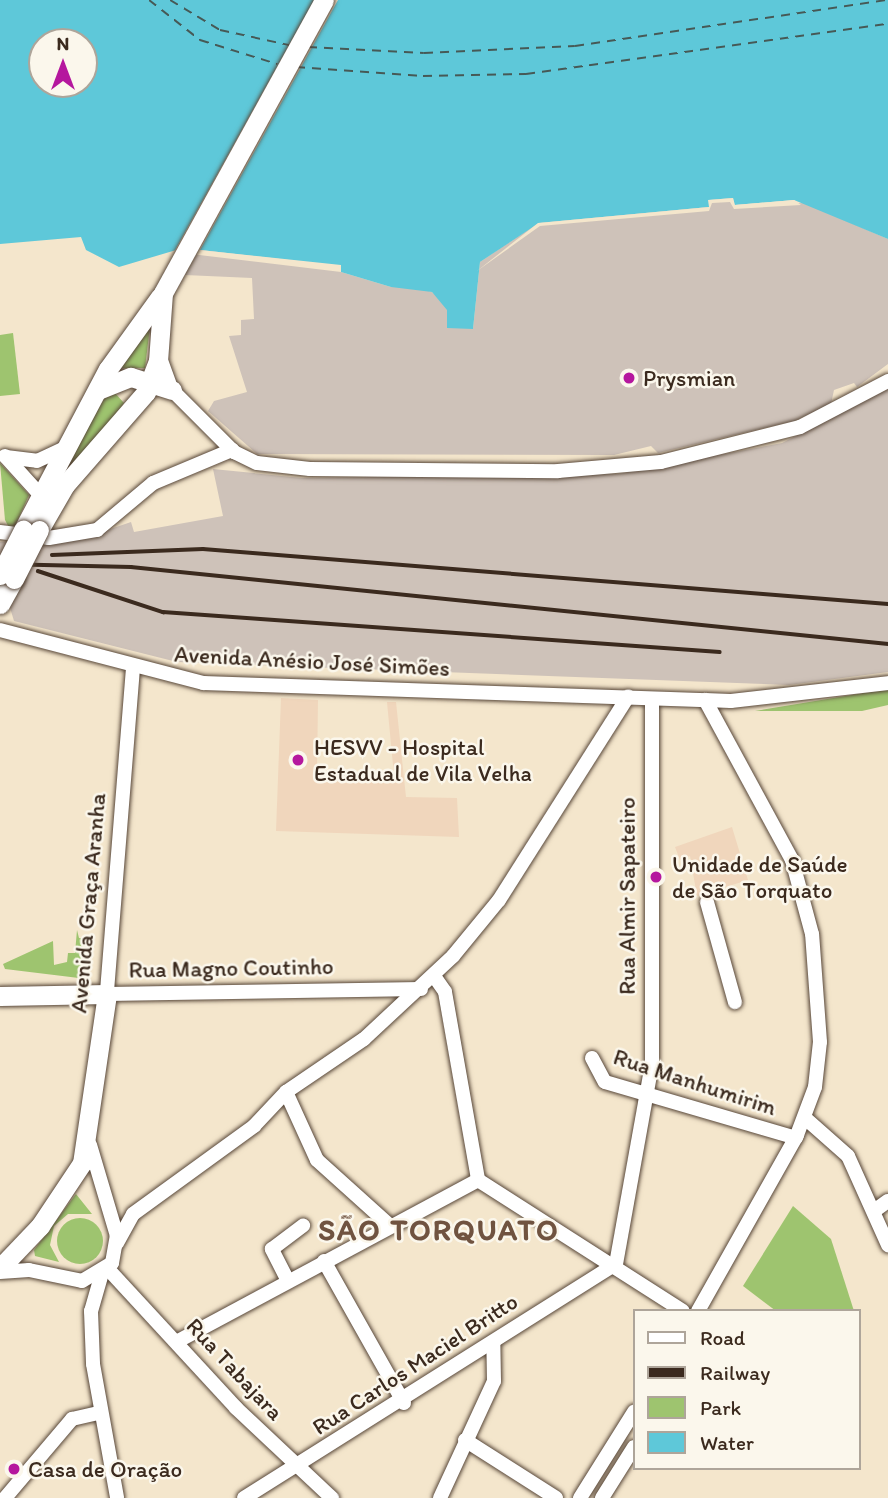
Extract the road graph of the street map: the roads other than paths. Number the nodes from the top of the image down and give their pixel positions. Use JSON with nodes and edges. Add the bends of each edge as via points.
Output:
{"nodes":[{"id":1,"x":324,"y":0,"type":"edge"},
{"id":2,"x":163,"y":293,"type":"junction"},
{"id":3,"x":159,"y":350,"type":"junction"},
{"id":4,"x":888,"y":381,"type":"edge"},
{"id":5,"x":152,"y":382,"type":"junction"},
{"id":6,"x":98,"y":390,"type":"junction"},
{"id":7,"x":172,"y":390,"type":"junction"},
{"id":8,"x":68,"y":447,"type":"junction"},
{"id":9,"x":232,"y":450,"type":"junction"},
{"id":10,"x":3,"y":454,"type":"edge"},
{"id":11,"x":42,"y":496,"type":"junction"},
{"id":12,"x":31,"y":530,"type":"junction"},
{"id":13,"x":0,"y":532,"type":"edge"},
{"id":14,"x":7,"y":577,"type":"edge"},
{"id":15,"x":0,"y":604,"type":"edge"},
{"id":16,"x":0,"y":630,"type":"edge"},
{"id":17,"x":133,"y":668,"type":"junction"},
{"id":18,"x":888,"y":683,"type":"edge"},
{"id":19,"x":628,"y":697,"type":"junction"},
{"id":20,"x":652,"y":698,"type":"junction"},
{"id":21,"x":705,"y":700,"type":"junction"},
{"id":22,"x":707,"y":902,"type":"dead end"},
{"id":23,"x":434,"y":976,"type":"junction"},
{"id":24,"x":421,"y":989,"type":"junction"},
{"id":25,"x":107,"y":994,"type":"junction"},
{"id":26,"x":0,"y":996,"type":"edge"},
{"id":27,"x":736,"y":1002,"type":"dead end"},
{"id":28,"x":592,"y":1058,"type":"dead end"},
{"id":29,"x":286,"y":1092,"type":"junction"},
{"id":30,"x":648,"y":1094,"type":"junction"},
{"id":31,"x":805,"y":1118,"type":"junction"},
{"id":32,"x":796,"y":1138,"type":"junction"},
{"id":33,"x":89,"y":1140,"type":"junction"},
{"id":34,"x":478,"y":1180,"type":"junction"},
{"id":35,"x":888,"y":1201,"type":"edge"},
{"id":36,"x":874,"y":1211,"type":"junction"},
{"id":37,"x":388,"y":1224,"type":"junction"},
{"id":38,"x":303,"y":1226,"type":"dead end"},
{"id":39,"x":117,"y":1243,"type":"junction"},
{"id":40,"x":888,"y":1245,"type":"edge"},
{"id":41,"x":621,"y":1250,"type":"junction"},
{"id":42,"x":324,"y":1261,"type":"junction"},
{"id":43,"x":0,"y":1270,"type":"edge"},
{"id":44,"x":612,"y":1270,"type":"junction"},
{"id":45,"x":105,"y":1271,"type":"junction"},
{"id":46,"x":627,"y":1279,"type":"junction"},
{"id":47,"x":68,"y":1280,"type":"junction"},
{"id":48,"x":288,"y":1281,"type":"junction"},
{"id":49,"x":680,"y":1309,"type":"edge"},
{"id":50,"x":699,"y":1309,"type":"edge"},
{"id":51,"x":91,"y":1322,"type":"junction"},
{"id":52,"x":178,"y":1341,"type":"junction"},
{"id":53,"x":493,"y":1342,"type":"junction"},
{"id":54,"x":404,"y":1403,"type":"junction"},
{"id":55,"x":99,"y":1413,"type":"junction"},
{"id":56,"x":632,"y":1415,"type":"edge"},
{"id":57,"x":465,"y":1440,"type":"junction"},
{"id":58,"x":632,"y":1451,"type":"edge"},
{"id":59,"x":297,"y":1466,"type":"junction"},
{"id":60,"x":590,"y":1481,"type":"junction"},
{"id":61,"x":607,"y":1496,"type":"edge"},
{"id":62,"x":5,"y":1498,"type":"edge"},
{"id":63,"x":117,"y":1498,"type":"edge"},
{"id":64,"x":244,"y":1498,"type":"edge"},
{"id":65,"x":332,"y":1498,"type":"edge"},
{"id":66,"x":440,"y":1498,"type":"edge"},
{"id":67,"x":556,"y":1498,"type":"edge"},
{"id":68,"x":580,"y":1498,"type":"edge"}],
"edges":[{"from":1,"to":2,"type":"main road"},
{"from":2,"to":3,"type":"main road"},
{"from":2,"to":6,"type":"main road"},
{"from":3,"to":5,"type":"main road"},
{"from":3,"to":7,"type":"street"},
{"from":4,"to":9,"type":"street","via":[[827,416],[773,436],[633,465],[310,469],[257,463]]},
{"from":5,"to":6,"type":"main road","via":[[124,378]]},
{"from":5,"to":7,"type":"main road"},
{"from":5,"to":12,"type":"main road"},
{"from":6,"to":8,"type":"main road"},
{"from":7,"to":9,"type":"street"},
{"from":8,"to":10,"type":"street","via":[[37,461]]},
{"from":8,"to":11,"type":"main road"},
{"from":9,"to":13,"type":"street","via":[[153,483],[97,530],[49,538]]},
{"from":10,"to":11,"type":"street"},
{"from":11,"to":12,"type":"main road"},
{"from":12,"to":14,"type":"main road","bridge":true},
{"from":14,"to":15,"type":"main road"},
{"from":16,"to":17,"type":"street","name":"Avenida Anésio José Simões"},
{"from":17,"to":19,"type":"street","name":"Avenida Anésio José Simões","via":[[203,683]]},
{"from":17,"to":25,"type":"street","name":"Avenida Graça Aranha"},
{"from":18,"to":21,"type":"street","name":"Avenida Anésio José Simões","via":[[768,700]]},
{"from":19,"to":20,"type":"street","name":"Avenida Anésio José Simões"},
{"from":19,"to":23,"type":"street","via":[[499,900]]},
{"from":20,"to":21,"type":"street","name":"Avenida Anésio José Simões"},
{"from":20,"to":30,"type":"street","name":"Rua Almir Sapateiro"},
{"from":21,"to":31,"type":"street","via":[[782,834],[808,917],[820,1042]]},
{"from":22,"to":27,"type":"street"},
{"from":23,"to":24,"type":"street"},
{"from":23,"to":34,"type":"street","via":[[445,992]]},
{"from":24,"to":25,"type":"street","name":"Rua Magno Coutinho"},
{"from":24,"to":29,"type":"street","via":[[364,1039]]},
{"from":25,"to":26,"type":"main road","name":"Rua Magno Coutinho"},
{"from":25,"to":33,"type":"main road","name":"Avenida Graça Aranha"},
{"from":28,"to":30,"type":"street","name":"Rua Manhumirim","via":[[600,1079]]},
{"from":29,"to":37,"type":"street","via":[[317,1160]]},
{"from":29,"to":39,"type":"street","via":[[254,1126],[133,1214]]},
{"from":30,"to":32,"type":"street","name":"Rua Manhumirim"},
{"from":30,"to":41,"type":"street","name":"Rua Almir Sapateiro"},
{"from":31,"to":32,"type":"street"},
{"from":31,"to":36,"type":"street","via":[[841,1147]]},
{"from":32,"to":50,"type":"street"},
{"from":33,"to":39,"type":"street"},
{"from":33,"to":43,"type":"main road","name":"Avenida Graça Aranha","via":[[78,1172],[54,1208]]},
{"from":34,"to":37,"type":"street"},
{"from":34,"to":44,"type":"street"},
{"from":35,"to":36,"type":"street"},
{"from":36,"to":40,"type":"street"},
{"from":37,"to":42,"type":"street"},
{"from":38,"to":48,"type":"street","via":[[272,1249]]},
{"from":39,"to":45,"type":"street"},
{"from":41,"to":44,"type":"street"},
{"from":41,"to":46,"type":"street"},
{"from":42,"to":48,"type":"street"},
{"from":42,"to":54,"type":"street"},
{"from":43,"to":47,"type":"street","via":[[29,1270]]},
{"from":44,"to":46,"type":"street"},
{"from":44,"to":53,"type":"street","name":"Rua Carlos Maciel Britto"},
{"from":45,"to":47,"type":"street"},
{"from":45,"to":51,"type":"street"},
{"from":45,"to":52,"type":"street","name":"Rua Tabajara"},
{"from":46,"to":49,"type":"street"},
{"from":47,"to":51,"type":"street","via":[[83,1297]]},
{"from":48,"to":52,"type":"street"},
{"from":51,"to":55,"type":"street"},
{"from":52,"to":59,"type":"street","name":"Rua Tabajara"},
{"from":53,"to":54,"type":"street","name":"Rua Carlos Maciel Britto"},
{"from":53,"to":57,"type":"street","via":[[494,1381]]},
{"from":54,"to":59,"type":"street","name":"Rua Carlos Maciel Britto"},
{"from":55,"to":62,"type":"street","via":[[72,1419]]},
{"from":55,"to":63,"type":"street"},
{"from":56,"to":60,"type":"street"},
{"from":57,"to":66,"type":"street"},
{"from":57,"to":67,"type":"street"},
{"from":58,"to":61,"type":"street"},
{"from":59,"to":64,"type":"street","name":"Rua Carlos Maciel Britto"},
{"from":59,"to":65,"type":"street","name":"Rua Tabajara"},
{"from":60,"to":61,"type":"street"},
{"from":60,"to":68,"type":"street"}]}
